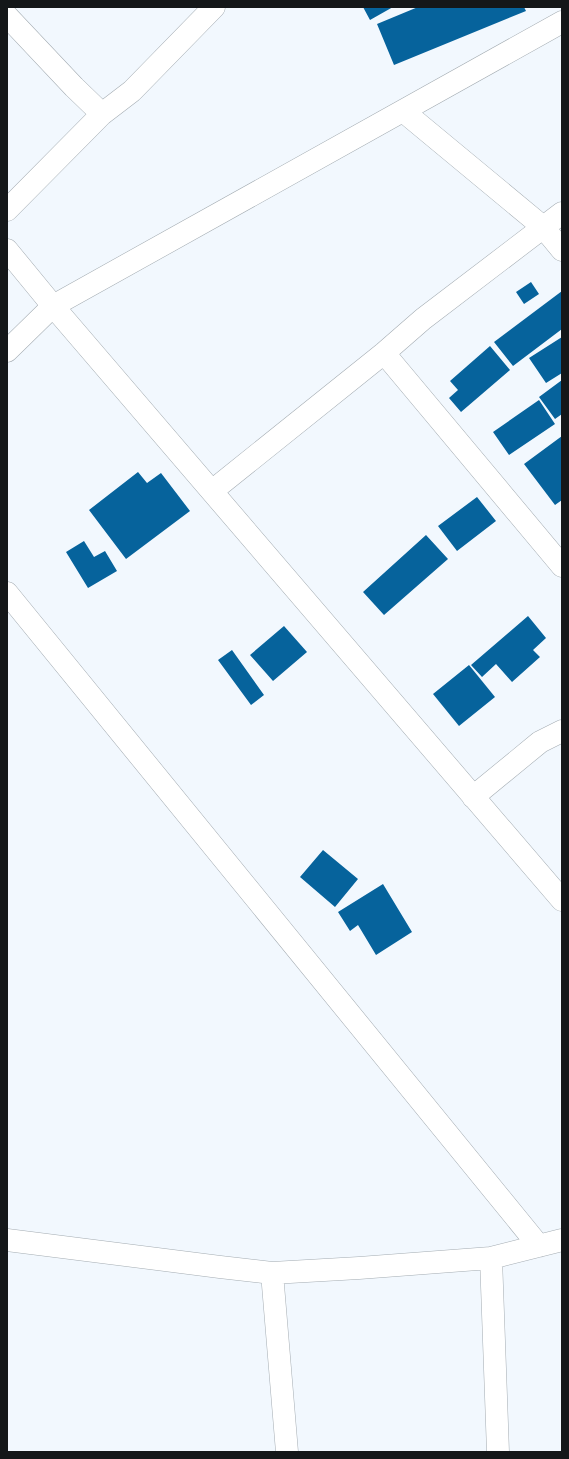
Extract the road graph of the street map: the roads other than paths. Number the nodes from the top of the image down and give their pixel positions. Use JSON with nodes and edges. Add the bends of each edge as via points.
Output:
{"nodes":[{"id":1,"x":214,"y":7,"type":"edge"},
{"id":2,"x":7,"y":16,"type":"edge"},
{"id":3,"x":562,"y":22,"type":"edge"},
{"id":4,"x":403,"y":111,"type":"junction"},
{"id":5,"x":102,"y":114,"type":"junction"},
{"id":6,"x":7,"y":210,"type":"edge"},
{"id":7,"x":562,"y":213,"type":"edge"},
{"id":8,"x":543,"y":227,"type":"junction"},
{"id":9,"x":7,"y":250,"type":"edge"},
{"id":10,"x":562,"y":250,"type":"edge"},
{"id":11,"x":53,"y":306,"type":"junction"},
{"id":12,"x":7,"y":351,"type":"edge"},
{"id":13,"x":384,"y":353,"type":"junction"},
{"id":14,"x":212,"y":491,"type":"junction"},
{"id":15,"x":562,"y":566,"type":"edge"},
{"id":16,"x":7,"y":593,"type":"edge"},
{"id":17,"x":562,"y":731,"type":"edge"},
{"id":18,"x":473,"y":797,"type":"junction"},
{"id":19,"x":562,"y":900,"type":"edge"},
{"id":20,"x":7,"y":1240,"type":"edge"},
{"id":21,"x":562,"y":1240,"type":"edge"},
{"id":22,"x":539,"y":1246,"type":"junction"},
{"id":23,"x":491,"y":1258,"type":"junction"},
{"id":24,"x":272,"y":1272,"type":"junction"},
{"id":25,"x":287,"y":1452,"type":"edge"},
{"id":26,"x":498,"y":1452,"type":"edge"}],
"edges":[{"from":1,"to":5,"type":"street","via":[[132,91]]},
{"from":2,"to":5,"type":"street"},
{"from":3,"to":4,"type":"street"},
{"from":4,"to":8,"type":"street"},
{"from":4,"to":11,"type":"street"},
{"from":5,"to":6,"type":"street"},
{"from":7,"to":8,"type":"street"},
{"from":8,"to":10,"type":"street"},
{"from":8,"to":13,"type":"street","via":[[423,319]]},
{"from":9,"to":11,"type":"street"},
{"from":11,"to":12,"type":"street"},
{"from":11,"to":14,"type":"street"},
{"from":13,"to":14,"type":"street"},
{"from":13,"to":15,"type":"street"},
{"from":14,"to":18,"type":"street"},
{"from":16,"to":22,"type":"street"},
{"from":17,"to":18,"type":"street","via":[[540,742]]},
{"from":18,"to":19,"type":"street"},
{"from":20,"to":24,"type":"street"},
{"from":21,"to":22,"type":"street"},
{"from":22,"to":23,"type":"street"},
{"from":23,"to":24,"type":"street"},
{"from":23,"to":26,"type":"street"},
{"from":24,"to":25,"type":"street"}]}
